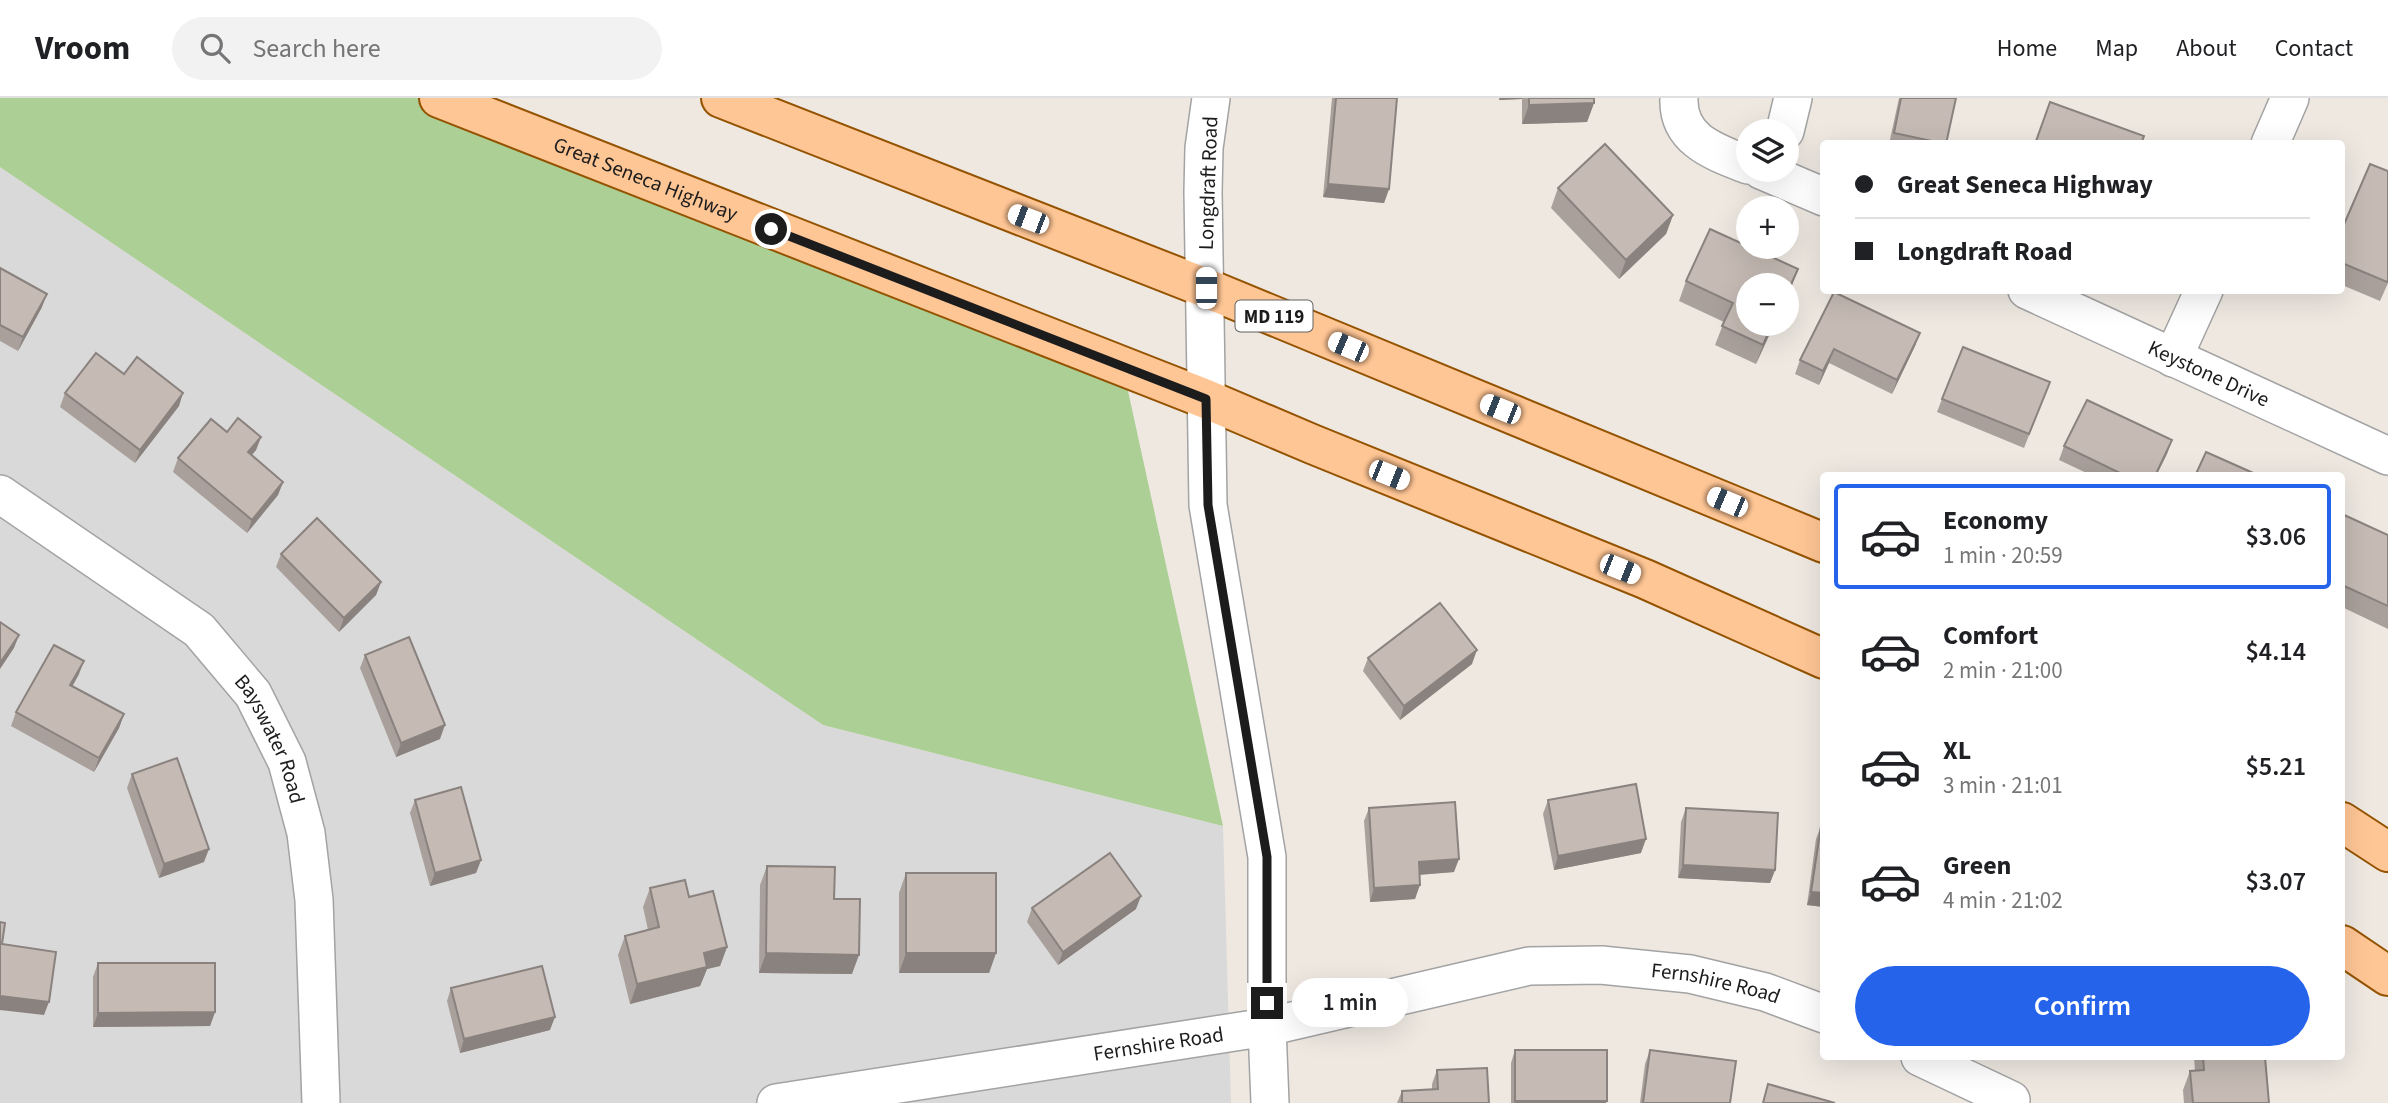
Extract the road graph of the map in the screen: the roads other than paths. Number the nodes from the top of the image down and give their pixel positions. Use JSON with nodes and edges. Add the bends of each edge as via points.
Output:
{"nodes":[{"id":1,"x":439,"y":98,"type":"edge"},
{"id":2,"x":721,"y":98,"type":"edge"},
{"id":3,"x":1211,"y":98,"type":"edge"},
{"id":4,"x":1679,"y":98,"type":"edge"},
{"id":5,"x":1793,"y":98,"type":"edge"},
{"id":6,"x":2290,"y":98,"type":"edge"},
{"id":7,"x":1788,"y":119,"type":"edge"},
{"id":8,"x":2272,"y":140,"type":"edge"},
{"id":9,"x":1736,"y":160,"type":"edge"},
{"id":10,"x":1795,"y":182,"type":"edge"},
{"id":11,"x":1820,"y":195,"type":"edge"},
{"id":12,"x":1206,"y":288,"type":"junction"},
{"id":13,"x":2036,"y":294,"type":"edge"},
{"id":14,"x":2202,"y":294,"type":"edge"},
{"id":15,"x":2174,"y":358,"type":"junction"},
{"id":16,"x":1206,"y":399,"type":"junction"},
{"id":17,"x":2388,"y":456,"type":"edge"},
{"id":18,"x":0,"y":494,"type":"edge"},
{"id":19,"x":1820,"y":541,"type":"edge"},
{"id":20,"x":1820,"y":657,"type":"edge"},
{"id":21,"x":2345,"y":824,"type":"edge"},
{"id":22,"x":2388,"y":852,"type":"edge"},
{"id":23,"x":2345,"y":947,"type":"edge"},
{"id":24,"x":2388,"y":976,"type":"edge"},
{"id":25,"x":1820,"y":1013,"type":"edge"},
{"id":26,"x":1267,"y":1027,"type":"junction"},
{"id":27,"x":1926,"y":1060,"type":"edge"},
{"id":28,"x":2011,"y":1100,"type":"dead end"},
{"id":29,"x":321,"y":1103,"type":"edge"},
{"id":30,"x":776,"y":1103,"type":"edge"},
{"id":31,"x":1270,"y":1103,"type":"edge"}],
"edges":[{"from":1,"to":16,"type":"main road","name":"Great Seneca Highway"},
{"from":2,"to":12,"type":"main road","number":"MD 119"},
{"from":3,"to":12,"type":"street","name":"Longdraft Road","via":[[1203,192]]},
{"from":4,"to":9,"type":"street","via":[[1685,128],[1710,150]]},
{"from":5,"to":7,"type":"street"},
{"from":6,"to":8,"type":"street"},
{"from":10,"to":11,"type":"street"},
{"from":12,"to":16,"type":"street","name":"Longdraft Road"},
{"from":12,"to":19,"type":"main road","number":"MD 119"},
{"from":13,"to":15,"type":"street","name":"Keystone Drive"},
{"from":14,"to":15,"type":"street"},
{"from":15,"to":17,"type":"street","name":"Keystone Drive"},
{"from":16,"to":20,"type":"main road","name":"Great Seneca Highway","via":[[1645,579]]},
{"from":16,"to":26,"type":"street","name":"Longdraft Road","via":[[1208,505],[1267,857]]},
{"from":18,"to":29,"type":"street","name":"Bayswater Road","via":[[199,630],[253,694],[287,762],[306,833],[314,900]]},
{"from":21,"to":22,"type":"main road"},
{"from":23,"to":24,"type":"main road"},
{"from":25,"to":26,"type":"street","name":"Fernshire Road","via":[[1765,992],[1690,974],[1601,965],[1529,966]]},
{"from":26,"to":30,"type":"street","name":"Fernshire Road"},
{"from":26,"to":31,"type":"street","name":"Longdraft Road"},
{"from":27,"to":28,"type":"street"}]}
